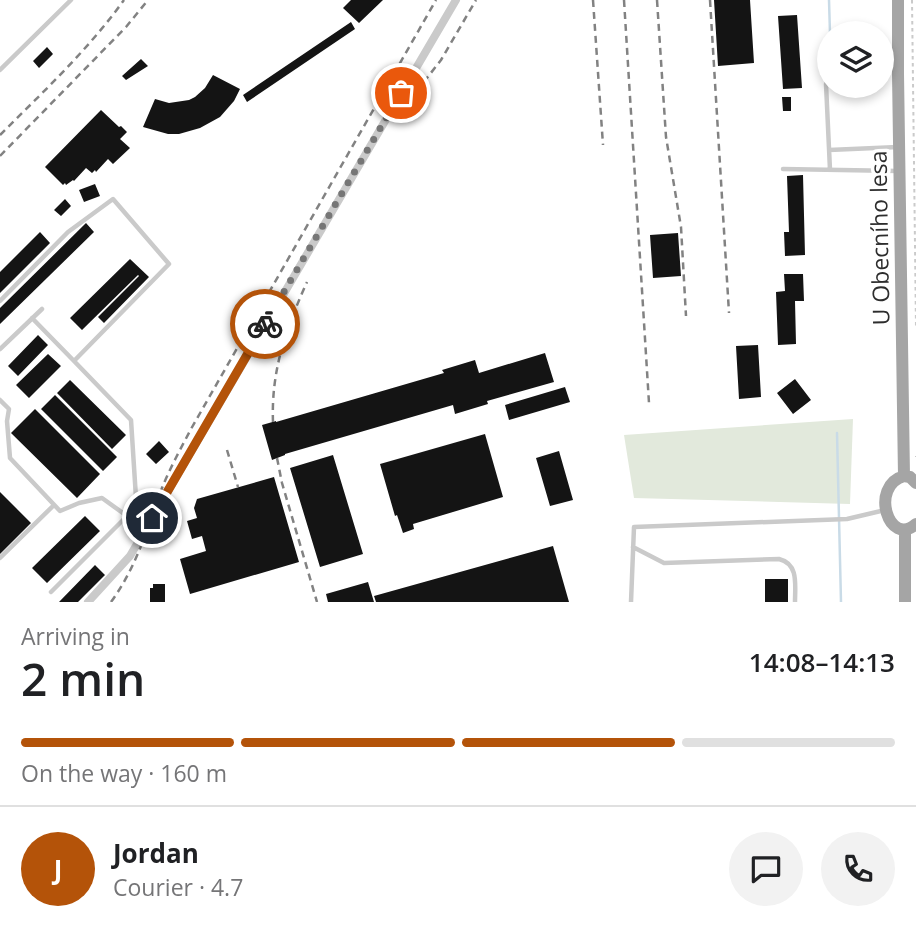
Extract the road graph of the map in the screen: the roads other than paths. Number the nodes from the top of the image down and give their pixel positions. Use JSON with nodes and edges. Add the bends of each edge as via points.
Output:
{"nodes":[{"id":1,"x":71,"y":0,"type":"edge"},
{"id":2,"x":456,"y":0,"type":"edge"},
{"id":3,"x":898,"y":0,"type":"edge"},
{"id":4,"x":0,"y":70,"type":"edge"},
{"id":5,"x":827,"y":98,"type":"edge"},
{"id":6,"x":899,"y":147,"type":"junction"},
{"id":7,"x":829,"y":150,"type":"junction"},
{"id":8,"x":783,"y":169,"type":"dead end"},
{"id":9,"x":830,"y":170,"type":"junction"},
{"id":10,"x":899,"y":172,"type":"junction"},
{"id":11,"x":0,"y":301,"type":"edge"},
{"id":12,"x":42,"y":309,"type":"dead end"},
{"id":13,"x":32,"y":318,"type":"junction"},
{"id":14,"x":0,"y":349,"type":"edge"},
{"id":15,"x":74,"y":361,"type":"junction"},
{"id":16,"x":0,"y":400,"type":"edge"},
{"id":17,"x":904,"y":475,"type":"junction"},
{"id":18,"x":916,"y":483,"type":"edge"},
{"id":19,"x":54,"y":505,"type":"junction"},
{"id":20,"x":886,"y":509,"type":"junction"},
{"id":21,"x":127,"y":516,"type":"junction"},
{"id":22,"x":911,"y":527,"type":"edge"},
{"id":23,"x":142,"y":536,"type":"junction"},
{"id":24,"x":633,"y":547,"type":"junction"},
{"id":25,"x":0,"y":558,"type":"edge"},
{"id":26,"x":51,"y":592,"type":"dead end"},
{"id":27,"x":88,"y":602,"type":"edge"},
{"id":28,"x":631,"y":602,"type":"edge"},
{"id":29,"x":795,"y":602,"type":"edge"},
{"id":30,"x":905,"y":602,"type":"edge"}],
"edges":[{"from":1,"to":4,"type":"lane"},
{"from":2,"to":23,"type":"street"},
{"from":3,"to":6,"type":"main road","name":"U Obecního lesa"},
{"from":5,"to":7,"type":"lane"},
{"from":6,"to":7,"type":"lane"},
{"from":6,"to":10,"type":"main road","name":"U Obecního lesa"},
{"from":7,"to":9,"type":"lane"},
{"from":8,"to":9,"type":"lane"},
{"from":9,"to":10,"type":"lane"},
{"from":10,"to":17,"type":"main road","name":"U Obecního lesa"},
{"from":11,"to":15,"type":"lane","via":[[68,232],[113,199],[169,264]]},
{"from":12,"to":13,"type":"lane"},
{"from":13,"to":14,"type":"lane"},
{"from":13,"to":15,"type":"lane"},
{"from":15,"to":21,"type":"lane","via":[[131,419],[136,498]]},
{"from":16,"to":19,"type":"lane","via":[[9,409],[10,458]]},
{"from":17,"to":18,"type":"main road"},
{"from":17,"to":20,"type":"main road","via":[[891,484]]},
{"from":19,"to":21,"type":"lane","via":[[60,512],[102,498]]},
{"from":19,"to":25,"type":"lane"},
{"from":20,"to":22,"type":"main road","via":[[895,527]]},
{"from":20,"to":24,"type":"lane","via":[[847,519],[634,527]]},
{"from":21,"to":23,"type":"lane"},
{"from":21,"to":26,"type":"lane"},
{"from":22,"to":30,"type":"main road"},
{"from":23,"to":27,"type":"street"},
{"from":24,"to":28,"type":"lane"},
{"from":24,"to":29,"type":"lane","via":[[664,563],[785,561],[794,574]]}]}
